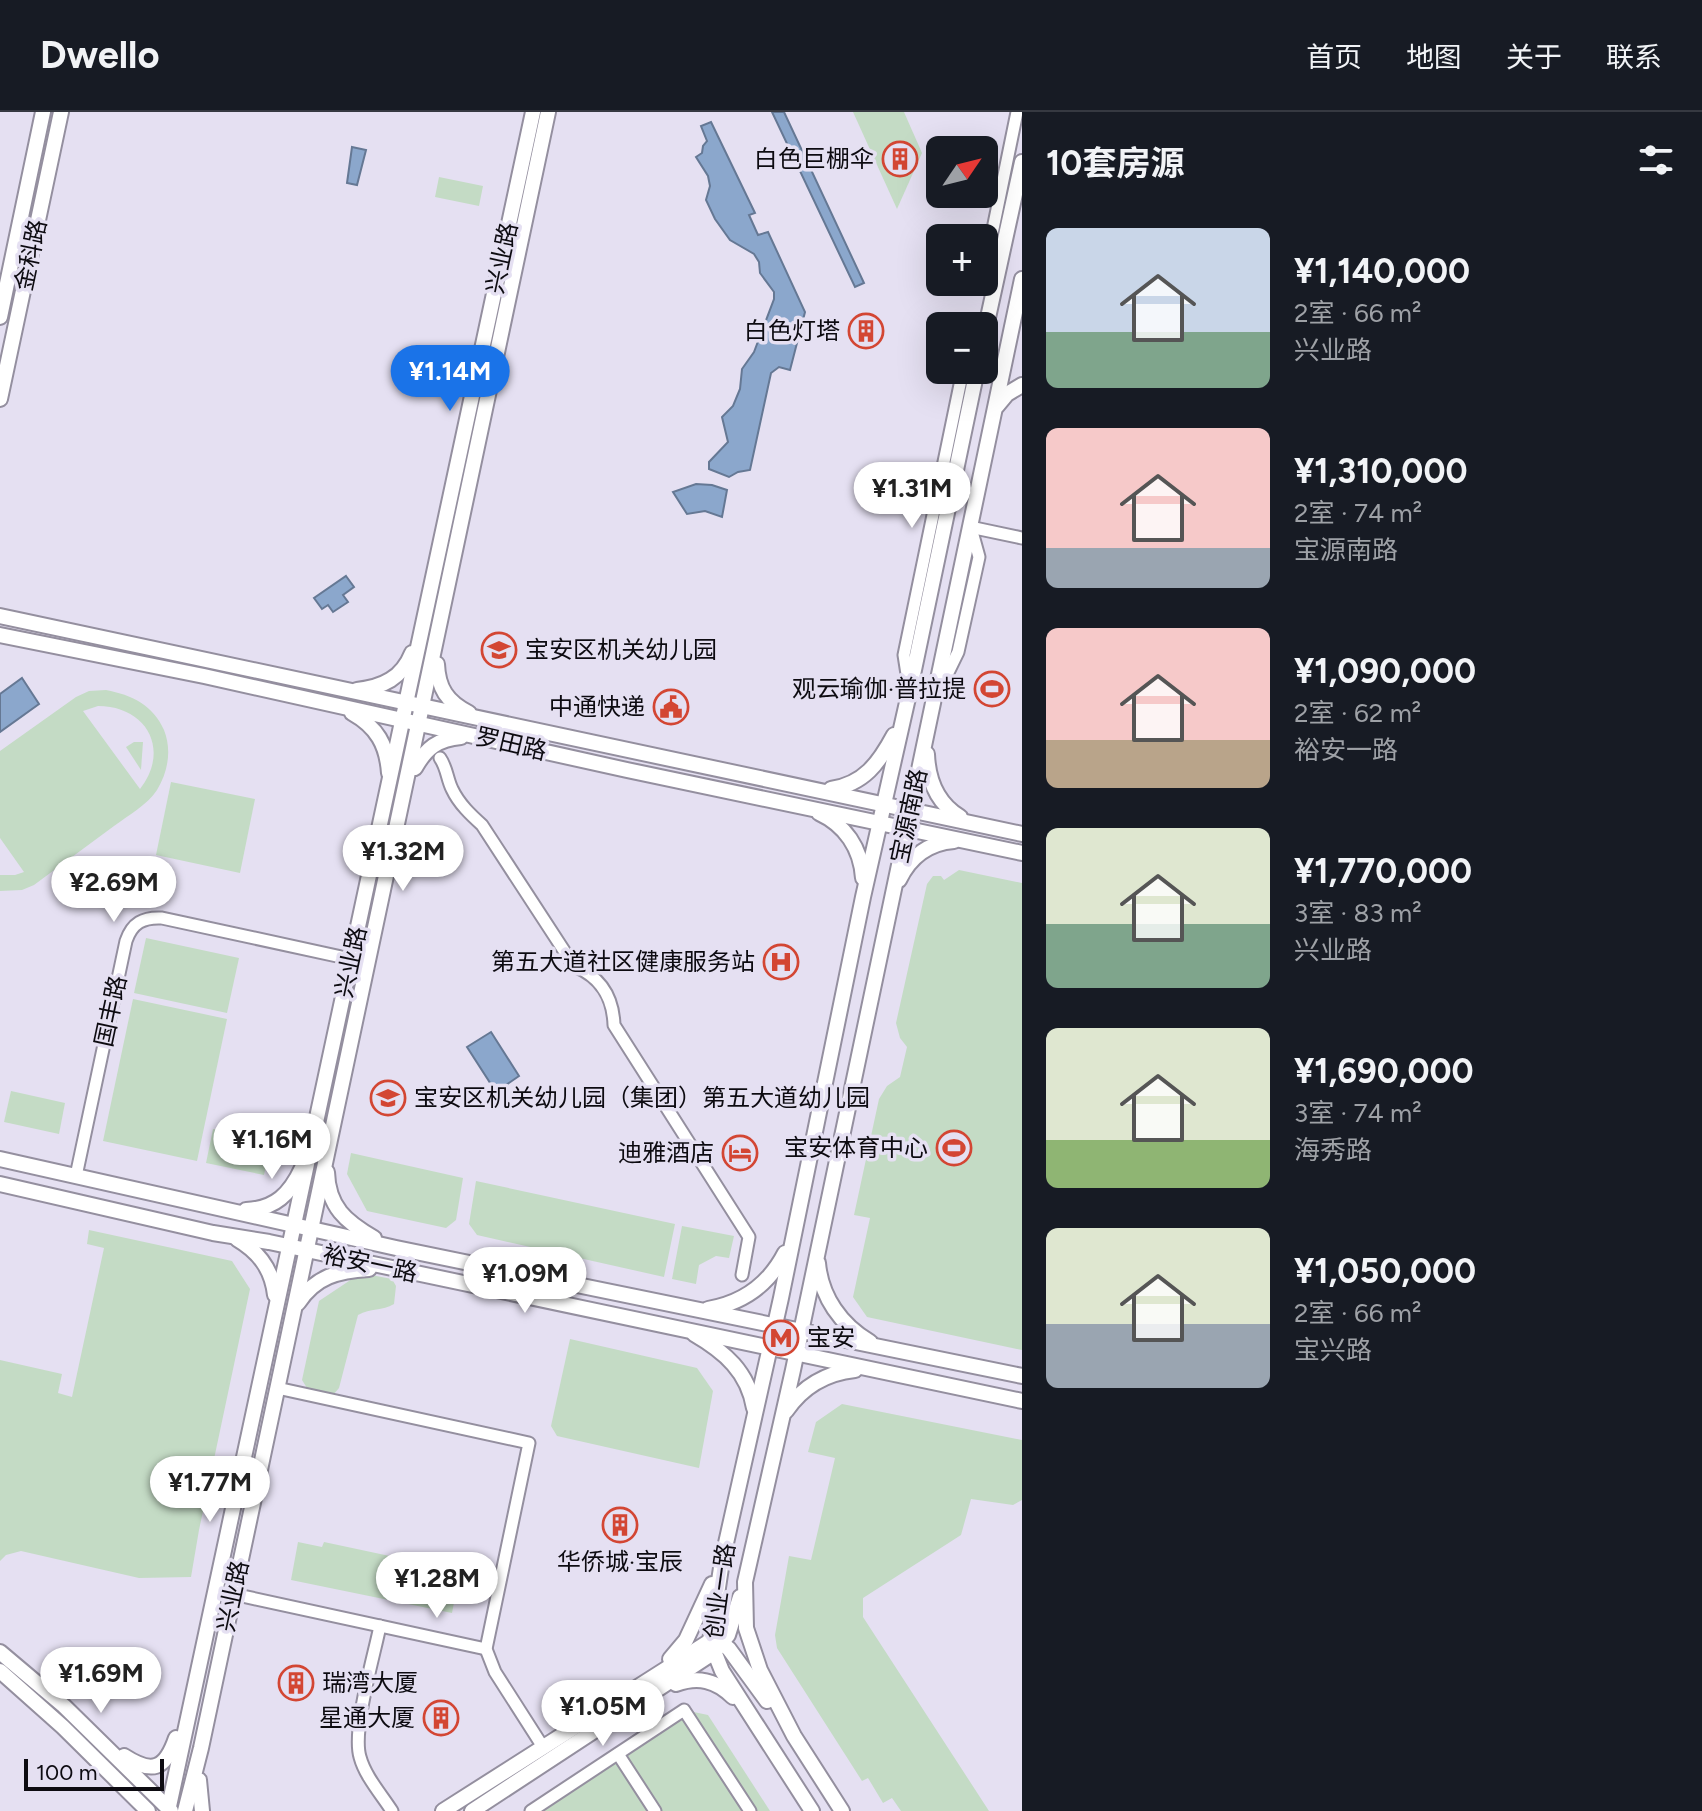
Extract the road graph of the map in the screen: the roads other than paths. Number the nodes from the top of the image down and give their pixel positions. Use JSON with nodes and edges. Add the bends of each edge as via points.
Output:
{"nodes":[{"id":1,"x":1017,"y":112,"type":"edge"},
{"id":2,"x":42,"y":116,"type":"edge"},
{"id":3,"x":60,"y":118,"type":"edge"},
{"id":4,"x":539,"y":118,"type":"edge"},
{"id":5,"x":1022,"y":162,"type":"edge"},
{"id":6,"x":994,"y":224,"type":"edge"},
{"id":7,"x":998,"y":271,"type":"edge"},
{"id":8,"x":1022,"y":279,"type":"edge"},
{"id":9,"x":1017,"y":310,"type":"edge"},
{"id":10,"x":0,"y":317,"type":"edge"},
{"id":11,"x":1022,"y":340,"type":"edge"},
{"id":12,"x":960,"y":384,"type":"edge"},
{"id":13,"x":974,"y":384,"type":"edge"},
{"id":14,"x":1022,"y":385,"type":"edge"},
{"id":15,"x":0,"y":399,"type":"edge"},
{"id":16,"x":993,"y":418,"type":"junction"},
{"id":17,"x":970,"y":527,"type":"junction"},
{"id":18,"x":1022,"y":538,"type":"edge"},
{"id":19,"x":0,"y":614,"type":"edge"},
{"id":20,"x":423,"y":631,"type":"junction"},
{"id":21,"x":4,"y":636,"type":"edge"},
{"id":22,"x":439,"y":637,"type":"junction"},
{"id":23,"x":910,"y":689,"type":"junction"},
{"id":24,"x":341,"y":690,"type":"junction"},
{"id":25,"x":407,"y":704,"type":"junction"},
{"id":26,"x":337,"y":706,"type":"junction"},
{"id":27,"x":423,"y":707,"type":"junction"},
{"id":28,"x":903,"y":717,"type":"junction"},
{"id":29,"x":404,"y":721,"type":"junction"},
{"id":30,"x":488,"y":721,"type":"junction"},
{"id":31,"x":420,"y":724,"type":"junction"},
{"id":32,"x":926,"y":734,"type":"junction"},
{"id":33,"x":484,"y":738,"type":"junction"},
{"id":34,"x":440,"y":758,"type":"dead end"},
{"id":35,"x":389,"y":788,"type":"junction"},
{"id":36,"x":813,"y":788,"type":"junction"},
{"id":37,"x":406,"y":791,"type":"junction"},
{"id":38,"x":884,"y":803,"type":"junction"},
{"id":39,"x":800,"y":805,"type":"junction"},
{"id":40,"x":911,"y":809,"type":"junction"},
{"id":41,"x":880,"y":822,"type":"junction"},
{"id":42,"x":974,"y":824,"type":"junction"},
{"id":43,"x":907,"y":827,"type":"junction"},
{"id":44,"x":1022,"y":834,"type":"edge"},
{"id":45,"x":969,"y":841,"type":"junction"},
{"id":46,"x":1022,"y":853,"type":"edge"},
{"id":47,"x":893,"y":891,"type":"junction"},
{"id":48,"x":863,"y":897,"type":"junction"},
{"id":49,"x":351,"y":959,"type":"junction"},
{"id":50,"x":313,"y":1138,"type":"junction"},
{"id":51,"x":330,"y":1140,"type":"junction"},
{"id":52,"x":0,"y":1159,"type":"edge"},
{"id":53,"x":76,"y":1176,"type":"junction"},
{"id":54,"x":0,"y":1184,"type":"edge"},
{"id":55,"x":220,"y":1208,"type":"junction"},
{"id":56,"x":294,"y":1225,"type":"junction"},
{"id":57,"x":310,"y":1228,"type":"junction"},
{"id":58,"x":213,"y":1233,"type":"junction"},
{"id":59,"x":790,"y":1241,"type":"junction"},
{"id":60,"x":290,"y":1246,"type":"junction"},
{"id":61,"x":818,"y":1247,"type":"junction"},
{"id":62,"x":396,"y":1248,"type":"junction"},
{"id":63,"x":306,"y":1250,"type":"junction"},
{"id":64,"x":388,"y":1268,"type":"junction"},
{"id":65,"x":742,"y":1275,"type":"dead end"},
{"id":66,"x":694,"y":1309,"type":"junction"},
{"id":67,"x":275,"y":1312,"type":"junction"},
{"id":68,"x":292,"y":1314,"type":"junction"},
{"id":69,"x":775,"y":1326,"type":"junction"},
{"id":70,"x":684,"y":1328,"type":"junction"},
{"id":71,"x":801,"y":1331,"type":"junction"},
{"id":72,"x":770,"y":1347,"type":"junction"},
{"id":73,"x":882,"y":1347,"type":"junction"},
{"id":74,"x":796,"y":1353,"type":"junction"},
{"id":75,"x":874,"y":1370,"type":"junction"},
{"id":76,"x":1022,"y":1376,"type":"edge"},
{"id":77,"x":277,"y":1388,"type":"junction"},
{"id":78,"x":1022,"y":1401,"type":"edge"},
{"id":79,"x":755,"y":1415,"type":"junction"},
{"id":80,"x":782,"y":1418,"type":"junction"},
{"id":81,"x":722,"y":1561,"type":"junction"},
{"id":82,"x":745,"y":1582,"type":"junction"},
{"id":83,"x":233,"y":1594,"type":"junction"},
{"id":84,"x":380,"y":1626,"type":"junction"},
{"id":85,"x":716,"y":1646,"type":"junction"},
{"id":86,"x":486,"y":1649,"type":"junction"},
{"id":87,"x":0,"y":1652,"type":"edge"},
{"id":88,"x":0,"y":1671,"type":"edge"},
{"id":89,"x":648,"y":1687,"type":"junction"},
{"id":90,"x":189,"y":1708,"type":"junction"},
{"id":91,"x":748,"y":1712,"type":"junction"},
{"id":92,"x":794,"y":1736,"type":"junction"},
{"id":93,"x":104,"y":1744,"type":"junction"},
{"id":94,"x":543,"y":1747,"type":"junction"},
{"id":95,"x":618,"y":1754,"type":"junction"},
{"id":96,"x":198,"y":1760,"type":"junction"},
{"id":97,"x":548,"y":1806,"type":"edge"},
{"id":98,"x":169,"y":1810,"type":"edge"},
{"id":99,"x":148,"y":1811,"type":"edge"},
{"id":100,"x":185,"y":1811,"type":"edge"},
{"id":101,"x":202,"y":1811,"type":"edge"},
{"id":102,"x":392,"y":1811,"type":"edge"},
{"id":103,"x":443,"y":1811,"type":"edge"},
{"id":104,"x":472,"y":1811,"type":"edge"},
{"id":105,"x":531,"y":1811,"type":"edge"},
{"id":106,"x":655,"y":1811,"type":"edge"},
{"id":107,"x":750,"y":1811,"type":"edge"},
{"id":108,"x":812,"y":1811,"type":"edge"},
{"id":109,"x":842,"y":1811,"type":"edge"}],
"edges":[{"from":1,"to":6,"type":"street"},
{"from":2,"to":3,"type":"main road","via":[[52,113]]},
{"from":2,"to":10,"type":"main road","name":"金科路"},
{"from":3,"to":15,"type":"main road","name":"金科路"},
{"from":4,"to":20,"type":"main road","name":"兴业路"},
{"from":4,"to":22,"type":"main road","name":"兴业路"},
{"from":5,"to":7,"type":"main road"},
{"from":8,"to":9,"type":"main road","name":"宝源南路"},
{"from":9,"to":11,"type":"main road"},
{"from":9,"to":16,"type":"main road","name":"宝源南路"},
{"from":12,"to":23,"type":"street","via":[[904,655]]},
{"from":13,"to":23,"type":"main road","name":"宝源南路"},
{"from":14,"to":16,"type":"main road","via":[[1004,398]]},
{"from":16,"to":17,"type":"main road","name":"宝源南路"},
{"from":17,"to":18,"type":"street"},
{"from":17,"to":32,"type":"main road","name":"宝源南路"},
{"from":19,"to":24,"type":"main road","name":"罗田路"},
{"from":20,"to":24,"type":"main road","via":[[395,678],[367,689]]},
{"from":20,"to":25,"type":"main road","name":"兴业路"},
{"from":21,"to":26,"type":"main road","name":"罗田路"},
{"from":22,"to":27,"type":"main road","name":"兴业路"},
{"from":22,"to":30,"type":"main road","via":[[437,667],[443,693],[462,710]]},
{"from":23,"to":28,"type":"main road","name":"宝源南路"},
{"from":24,"to":25,"type":"main road","name":"罗田路"},
{"from":25,"to":27,"type":"main road","name":"罗田路"},
{"from":25,"to":29,"type":"main road","name":"兴业路"},
{"from":26,"to":29,"type":"main road","name":"罗田路"},
{"from":26,"to":35,"type":"main road","via":[[379,734]]},
{"from":27,"to":30,"type":"main road","name":"罗田路"},
{"from":27,"to":31,"type":"main road","name":"兴业路"},
{"from":28,"to":36,"type":"main road","via":[[864,777],[842,787]]},
{"from":28,"to":38,"type":"main road","name":"宝源南路"},
{"from":29,"to":31,"type":"main road","name":"罗田路"},
{"from":29,"to":35,"type":"main road","name":"兴业路"},
{"from":30,"to":36,"type":"main road","name":"罗田路"},
{"from":31,"to":33,"type":"main road","name":"罗田路"},
{"from":31,"to":37,"type":"main road","name":"兴业路"},
{"from":32,"to":40,"type":"main road","name":"宝源南路"},
{"from":32,"to":42,"type":"main road","via":[[934,790],[952,812]]},
{"from":33,"to":37,"type":"main road","via":[[453,738],[432,745]]},
{"from":33,"to":39,"type":"main road","name":"罗田路"},
{"from":34,"to":65,"type":"street","via":[[451,788],[482,825],[574,966],[604,987],[614,1025],[749,1237]]},
{"from":35,"to":49,"type":"main road","name":"兴业路"},
{"from":36,"to":38,"type":"main road","name":"罗田路"},
{"from":37,"to":51,"type":"main road","name":"兴业路"},
{"from":38,"to":40,"type":"main road","name":"罗田路"},
{"from":38,"to":41,"type":"main road","name":"宝源南路"},
{"from":39,"to":41,"type":"main road","name":"罗田路"},
{"from":39,"to":48,"type":"main road","via":[[835,822],[854,843]]},
{"from":40,"to":42,"type":"main road","name":"罗田路"},
{"from":40,"to":43,"type":"main road","name":"宝源南路"},
{"from":41,"to":43,"type":"main road","name":"罗田路"},
{"from":41,"to":48,"type":"main road","name":"宝源南路"},
{"from":42,"to":44,"type":"main road","name":"罗田路"},
{"from":43,"to":45,"type":"main road","name":"罗田路"},
{"from":43,"to":47,"type":"main road","name":"宝源南路"},
{"from":45,"to":46,"type":"main road","name":"罗田路"},
{"from":45,"to":47,"type":"main road","via":[[928,847],[909,863]]},
{"from":47,"to":61,"type":"main road","name":"宝源南路"},
{"from":48,"to":59,"type":"main road","name":"宝源南路"},
{"from":49,"to":50,"type":"main road","name":"兴业路"},
{"from":49,"to":53,"type":"street","name":"国丰路","via":[[162,918],[138,922],[126,941]]},
{"from":50,"to":55,"type":"main road","via":[[294,1184],[279,1201],[250,1210]]},
{"from":50,"to":56,"type":"main road","name":"兴业路"},
{"from":51,"to":57,"type":"main road","name":"兴业路"},
{"from":51,"to":62,"type":"main road","via":[[327,1177],[337,1211]]},
{"from":52,"to":53,"type":"main road","name":"裕安一路"},
{"from":53,"to":55,"type":"main road","name":"裕安一路"},
{"from":54,"to":58,"type":"main road","name":"裕安一路"},
{"from":55,"to":56,"type":"main road","name":"裕安一路"},
{"from":56,"to":57,"type":"main road","name":"裕安一路"},
{"from":56,"to":60,"type":"main road","name":"兴业路"},
{"from":57,"to":62,"type":"main road","name":"裕安一路"},
{"from":57,"to":63,"type":"main road","name":"兴业路"},
{"from":58,"to":60,"type":"main road","name":"裕安一路"},
{"from":58,"to":67,"type":"main road","via":[[238,1239],[260,1256],[273,1281]]},
{"from":59,"to":66,"type":"main road","via":[[775,1270],[757,1289],[732,1303]]},
{"from":59,"to":69,"type":"main road","name":"宝源南路"},
{"from":60,"to":63,"type":"main road","name":"裕安一路"},
{"from":60,"to":67,"type":"main road","name":"兴业路"},
{"from":61,"to":71,"type":"main road","name":"宝源南路"},
{"from":61,"to":73,"type":"main road","via":[[821,1281],[832,1306],[858,1335]]},
{"from":62,"to":66,"type":"main road","name":"裕安一路"},
{"from":63,"to":64,"type":"main road","name":"裕安一路"},
{"from":63,"to":68,"type":"main road","name":"兴业路"},
{"from":64,"to":68,"type":"main road","via":[[326,1276],[305,1292]]},
{"from":64,"to":70,"type":"main road","name":"裕安一路"},
{"from":66,"to":69,"type":"main road","name":"裕安一路"},
{"from":67,"to":90,"type":"main road","name":"兴业路"},
{"from":68,"to":77,"type":"main road","name":"兴业路"},
{"from":69,"to":71,"type":"main road","name":"裕安一路"},
{"from":69,"to":72,"type":"main road","name":"宝源南路"},
{"from":70,"to":72,"type":"main road","name":"裕安一路"},
{"from":70,"to":79,"type":"main road","via":[[735,1364],[749,1388]]},
{"from":71,"to":73,"type":"main road","name":"裕安一路"},
{"from":71,"to":74,"type":"main road","name":"宝源南路"},
{"from":72,"to":74,"type":"main road","name":"裕安一路"},
{"from":72,"to":79,"type":"main road","name":"创业一路"},
{"from":73,"to":76,"type":"main road","name":"裕安一路"},
{"from":74,"to":75,"type":"main road","name":"裕安一路"},
{"from":74,"to":80,"type":"main road","name":"创业一路"},
{"from":75,"to":78,"type":"main road","name":"裕安一路"},
{"from":75,"to":80,"type":"main road","via":[[823,1378],[795,1398]]},
{"from":77,"to":83,"type":"main road","name":"兴业路"},
{"from":77,"to":86,"type":"street","via":[[529,1443]]},
{"from":79,"to":81,"type":"main road","name":"创业一路"},
{"from":80,"to":82,"type":"main road","name":"创业一路"},
{"from":81,"to":85,"type":"main road","name":"创业一路"},
{"from":81,"to":89,"type":"main road","via":[[686,1640]]},
{"from":82,"to":85,"type":"main road"},
{"from":82,"to":92,"type":"main road","name":"创业一路","via":[[744,1618],[751,1648]]},
{"from":83,"to":84,"type":"street"},
{"from":83,"to":96,"type":"main road","name":"兴业路"},
{"from":84,"to":86,"type":"street"},
{"from":84,"to":102,"type":"street","via":[[359,1750]]},
{"from":85,"to":89,"type":"main road"},
{"from":85,"to":91,"type":"main road","name":"创业一路"},
{"from":85,"to":92,"type":"main road"},
{"from":86,"to":94,"type":"street"},
{"from":87,"to":93,"type":"main road"},
{"from":88,"to":99,"type":"main road"},
{"from":89,"to":91,"type":"main road","via":[[707,1680],[726,1689]]},
{"from":89,"to":94,"type":"main road"},
{"from":89,"to":104,"type":"main road"},
{"from":90,"to":93,"type":"main road","via":[[160,1765],[141,1766]]},
{"from":90,"to":98,"type":"main road","name":"兴业路"},
{"from":91,"to":108,"type":"main road","name":"创业一路"},
{"from":92,"to":109,"type":"main road","name":"创业一路"},
{"from":93,"to":98,"type":"main road"},
{"from":94,"to":103,"type":"main road"},
{"from":95,"to":97,"type":"street"},
{"from":95,"to":106,"type":"street"},
{"from":95,"to":107,"type":"street","via":[[684,1710]]},
{"from":96,"to":100,"type":"main road","name":"兴业路"},
{"from":96,"to":101,"type":"main road"},
{"from":97,"to":105,"type":"street"}]}
